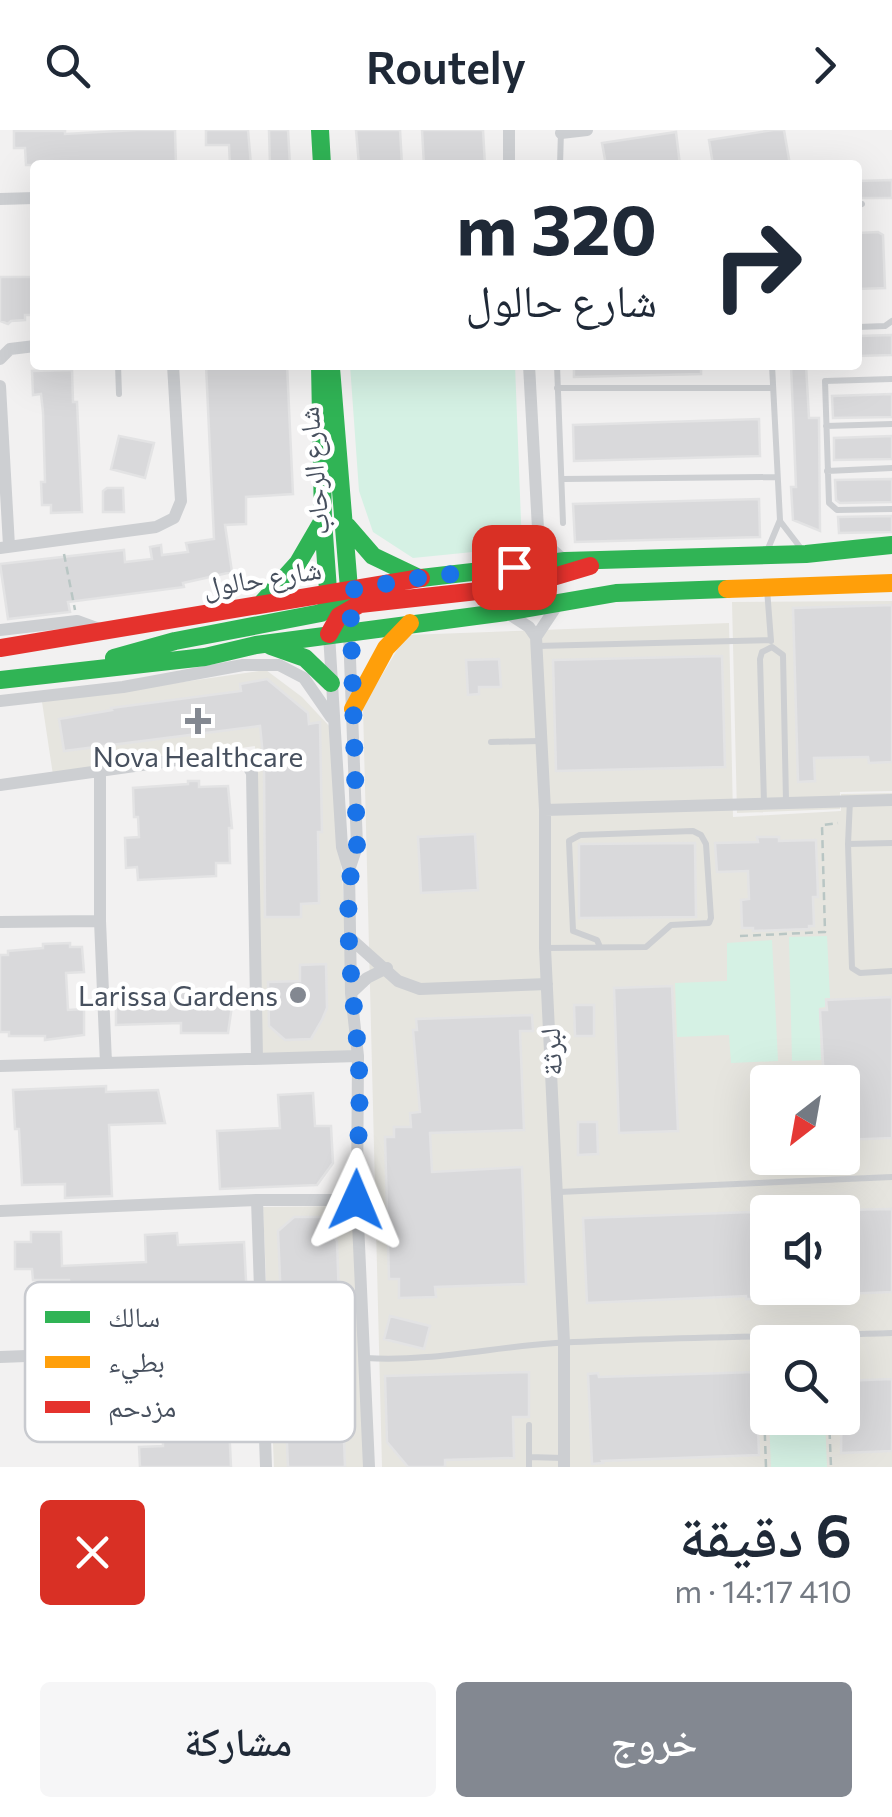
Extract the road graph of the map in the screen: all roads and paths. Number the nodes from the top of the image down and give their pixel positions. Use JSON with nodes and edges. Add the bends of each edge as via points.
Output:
{"nodes":[{"id":1,"x":320,"y":130,"type":"edge"},
{"id":2,"x":509,"y":130,"type":"edge"},
{"id":3,"x":588,"y":130,"type":"edge"},
{"id":4,"x":561,"y":131,"type":"edge"},
{"id":5,"x":322,"y":160,"type":"edge"},
{"id":6,"x":509,"y":160,"type":"edge"},
{"id":7,"x":560,"y":160,"type":"edge"},
{"id":8,"x":0,"y":198,"type":"edge"},
{"id":9,"x":30,"y":198,"type":"edge"},
{"id":10,"x":892,"y":322,"type":"edge"},
{"id":11,"x":862,"y":327,"type":"edge"},
{"id":12,"x":30,"y":347,"type":"edge"},
{"id":13,"x":0,"y":359,"type":"edge"},
{"id":14,"x":118,"y":370,"type":"edge"},
{"id":15,"x":174,"y":370,"type":"edge"},
{"id":16,"x":320,"y":370,"type":"edge"},
{"id":17,"x":331,"y":370,"type":"edge"},
{"id":18,"x":529,"y":370,"type":"edge"},
{"id":19,"x":556,"y":370,"type":"edge"},
{"id":20,"x":772,"y":370,"type":"edge"},
{"id":21,"x":892,"y":379,"type":"edge"},
{"id":22,"x":0,"y":386,"type":"edge"},
{"id":23,"x":557,"y":388,"type":"junction"},
{"id":24,"x":772,"y":388,"type":"junction"},
{"id":25,"x":119,"y":394,"type":"dead end"},
{"id":26,"x":892,"y":424,"type":"edge"},
{"id":27,"x":826,"y":426,"type":"junction"},
{"id":28,"x":892,"y":468,"type":"edge"},
{"id":29,"x":827,"y":471,"type":"junction"},
{"id":30,"x":776,"y":477,"type":"junction"},
{"id":31,"x":563,"y":478,"type":"junction"},
{"id":32,"x":892,"y":510,"type":"edge"},
{"id":33,"x":323,"y":520,"type":"junction"},
{"id":34,"x":780,"y":520,"type":"junction"},
{"id":35,"x":346,"y":523,"type":"junction"},
{"id":36,"x":563,"y":523,"type":"dead end"},
{"id":37,"x":538,"y":530,"type":"junction"},
{"id":38,"x":61,"y":539,"type":"junction"},
{"id":39,"x":892,"y":546,"type":"edge"},
{"id":40,"x":5,"y":547,"type":"edge"},
{"id":41,"x":806,"y":554,"type":"junction"},
{"id":42,"x":765,"y":555,"type":"junction"},
{"id":43,"x":616,"y":559,"type":"junction"},
{"id":44,"x":565,"y":560,"type":"junction"},
{"id":45,"x":514,"y":567,"type":"junction"},
{"id":46,"x":418,"y":578,"type":"junction"},
{"id":47,"x":892,"y":581,"type":"edge"},
{"id":48,"x":768,"y":589,"type":"junction"},
{"id":49,"x":350,"y":599,"type":"junction"},
{"id":50,"x":328,"y":602,"type":"junction"},
{"id":51,"x":260,"y":604,"type":"junction"},
{"id":52,"x":558,"y":604,"type":"junction"},
{"id":53,"x":506,"y":612,"type":"junction"},
{"id":54,"x":77,"y":621,"type":"junction"},
{"id":55,"x":410,"y":622,"type":"junction"},
{"id":56,"x":0,"y":630,"type":"edge"},
{"id":57,"x":101,"y":630,"type":"junction"},
{"id":58,"x":349,"y":632,"type":"junction"},
{"id":59,"x":329,"y":634,"type":"junction"},
{"id":60,"x":536,"y":642,"type":"junction"},
{"id":61,"x":771,"y":643,"type":"junction"},
{"id":62,"x":256,"y":645,"type":"junction"},
{"id":63,"x":0,"y":648,"type":"edge"},
{"id":64,"x":206,"y":657,"type":"junction"},
{"id":65,"x":63,"y":672,"type":"junction"},
{"id":66,"x":188,"y":674,"type":"junction"},
{"id":67,"x":0,"y":680,"type":"edge"},
{"id":68,"x":331,"y":683,"type":"junction"},
{"id":69,"x":0,"y":701,"type":"edge"},
{"id":70,"x":353,"y":709,"type":"junction"},
{"id":71,"x":334,"y":722,"type":"junction"},
{"id":72,"x":542,"y":741,"type":"junction"},
{"id":73,"x":490,"y":742,"type":"dead end"},
{"id":74,"x":100,"y":773,"type":"junction"},
{"id":75,"x":0,"y":785,"type":"edge"},
{"id":76,"x":850,"y":800,"type":"junction"},
{"id":77,"x":892,"y":800,"type":"edge"},
{"id":78,"x":786,"y":802,"type":"junction"},
{"id":79,"x":764,"y":803,"type":"junction"},
{"id":80,"x":545,"y":810,"type":"junction"},
{"id":81,"x":850,"y":823,"type":"junction"},
{"id":82,"x":892,"y":842,"type":"edge"},
{"id":83,"x":848,"y":844,"type":"junction"},
{"id":84,"x":349,"y":870,"type":"junction"},
{"id":85,"x":100,"y":920,"type":"junction"},
{"id":86,"x":0,"y":922,"type":"edge"},
{"id":87,"x":740,"y":936,"type":"dead end"},
{"id":88,"x":351,"y":939,"type":"junction"},
{"id":89,"x":600,"y":947,"type":"junction"},
{"id":90,"x":545,"y":948,"type":"junction"},
{"id":91,"x":387,"y":968,"type":"junction"},
{"id":92,"x":892,"y":971,"type":"edge"},
{"id":93,"x":546,"y":984,"type":"junction"},
{"id":94,"x":351,"y":993,"type":"junction"},
{"id":95,"x":358,"y":1056,"type":"junction"},
{"id":96,"x":256,"y":1059,"type":"junction"},
{"id":97,"x":106,"y":1063,"type":"junction"},
{"id":98,"x":0,"y":1066,"type":"edge"},
{"id":99,"x":892,"y":1176,"type":"edge"},
{"id":100,"x":558,"y":1192,"type":"junction"},
{"id":101,"x":257,"y":1200,"type":"junction"},
{"id":102,"x":356,"y":1200,"type":"junction"},
{"id":103,"x":0,"y":1211,"type":"edge"},
{"id":104,"x":260,"y":1282,"type":"edge"},
{"id":105,"x":892,"y":1333,"type":"edge"},
{"id":106,"x":564,"y":1343,"type":"junction"},
{"id":107,"x":25,"y":1357,"type":"edge"},
{"id":108,"x":0,"y":1358,"type":"edge"},
{"id":109,"x":365,"y":1358,"type":"junction"},
{"id":110,"x":529,"y":1425,"type":"dead end"},
{"id":111,"x":765,"y":1435,"type":"edge"},
{"id":112,"x":829,"y":1435,"type":"edge"},
{"id":113,"x":265,"y":1442,"type":"edge"},
{"id":114,"x":529,"y":1457,"type":"junction"},
{"id":115,"x":564,"y":1463,"type":"edge"},
{"id":116,"x":266,"y":1467,"type":"edge"},
{"id":117,"x":369,"y":1467,"type":"edge"},
{"id":118,"x":529,"y":1467,"type":"edge"},
{"id":119,"x":766,"y":1467,"type":"edge"},
{"id":120,"x":830,"y":1467,"type":"edge"}],
"edges":[{"from":1,"to":5,"type":"main road"},
{"from":2,"to":6,"type":"street"},
{"from":3,"to":4,"type":"street"},
{"from":4,"to":7,"type":"lane"},
{"from":8,"to":9,"type":"street"},
{"from":10,"to":11,"type":"lane"},
{"from":12,"to":13,"type":"street","via":[[10,349]]},
{"from":14,"to":25,"type":"lane"},
{"from":15,"to":38,"type":"street","via":[[179,510],[156,527]]},
{"from":16,"to":33,"type":"main road","name":"شارع الرحاب"},
{"from":17,"to":35,"type":"main road","name":"شارع الرحاب"},
{"from":18,"to":37,"type":"street"},
{"from":19,"to":23,"type":"lane"},
{"from":20,"to":24,"type":"lane"},
{"from":21,"to":27,"type":"lane","via":[[825,381]]},
{"from":22,"to":40,"type":"street"},
{"from":23,"to":24,"type":"lane"},
{"from":23,"to":31,"type":"lane"},
{"from":24,"to":30,"type":"lane"},
{"from":26,"to":27,"type":"lane"},
{"from":27,"to":29,"type":"lane"},
{"from":28,"to":29,"type":"lane"},
{"from":29,"to":32,"type":"lane","via":[[829,503],[837,510]]},
{"from":30,"to":31,"type":"lane"},
{"from":30,"to":34,"type":"lane"},
{"from":31,"to":36,"type":"lane"},
{"from":33,"to":50,"type":"main road","name":"شارع الرحاب"},
{"from":33,"to":51,"type":"main road","via":[[298,562]]},
{"from":34,"to":41,"type":"lane"},
{"from":34,"to":42,"type":"lane"},
{"from":35,"to":46,"type":"main road","via":[[373,556]]},
{"from":35,"to":49,"type":"main road","name":"شارع الرحاب"},
{"from":37,"to":44,"type":"street"},
{"from":37,"to":45,"type":"street"},
{"from":38,"to":40,"type":"street"},
{"from":38,"to":54,"type":"path"},
{"from":39,"to":41,"type":"main road","name":"شارع حالول"},
{"from":41,"to":42,"type":"main road","name":"شارع حالول"},
{"from":42,"to":43,"type":"main road","name":"شارع حالول"},
{"from":43,"to":44,"type":"main road","name":"شارع حالول"},
{"from":43,"to":49,"type":"main road","via":[[523,586]]},
{"from":44,"to":45,"type":"main road","name":"شارع حالول"},
{"from":45,"to":46,"type":"main road","name":"شارع حالول"},
{"from":46,"to":49,"type":"main road","name":"شارع حالول"},
{"from":47,"to":48,"type":"main road"},
{"from":48,"to":52,"type":"main road","via":[[616,593]]},
{"from":48,"to":61,"type":"lane"},
{"from":49,"to":50,"type":"main road","name":"شارع حالول"},
{"from":49,"to":58,"type":"main road","name":"شارع الرحاب"},
{"from":49,"to":59,"type":"main road"},
{"from":50,"to":51,"type":"main road","name":"شارع حالول"},
{"from":50,"to":59,"type":"main road","name":"شارع الرحاب"},
{"from":50,"to":65,"type":"main road","via":[[311,616],[175,641]]},
{"from":51,"to":57,"type":"main road","name":"شارع حالول"},
{"from":52,"to":53,"type":"main road"},
{"from":52,"to":60,"type":"street"},
{"from":53,"to":55,"type":"main road"},
{"from":53,"to":60,"type":"street"},
{"from":54,"to":56,"type":"street"},
{"from":54,"to":57,"type":"street"},
{"from":55,"to":58,"type":"main road"},
{"from":55,"to":70,"type":"main road","via":[[386,648]]},
{"from":57,"to":63,"type":"main road","name":"شارع حالول"},
{"from":58,"to":59,"type":"main road"},
{"from":58,"to":70,"type":"street","name":"شارع الرحاب"},
{"from":59,"to":62,"type":"main road"},
{"from":59,"to":68,"type":"street","name":"شارع الرحاب"},
{"from":60,"to":61,"type":"lane"},
{"from":60,"to":72,"type":"street","name":"لبرثة"},
{"from":61,"to":78,"type":"lane","via":[[783,656]]},
{"from":61,"to":79,"type":"lane","via":[[760,659]]},
{"from":62,"to":64,"type":"main road"},
{"from":62,"to":68,"type":"main road","via":[[294,652]]},
{"from":64,"to":65,"type":"main road"},
{"from":64,"to":66,"type":"main road"},
{"from":65,"to":67,"type":"main road"},
{"from":66,"to":69,"type":"street"},
{"from":66,"to":71,"type":"street","via":[[278,665],[304,678]]},
{"from":68,"to":71,"type":"street","name":"شارع الرحاب"},
{"from":70,"to":84,"type":"street","name":"شارع الرحاب","via":[[357,846]]},
{"from":71,"to":84,"type":"street","name":"شارع الرحاب"},
{"from":72,"to":73,"type":"lane"},
{"from":72,"to":80,"type":"street","name":"لبرثة"},
{"from":74,"to":75,"type":"street"},
{"from":74,"to":85,"type":"street"},
{"from":74,"to":96,"type":"street","via":[[227,753],[250,767]]},
{"from":76,"to":77,"type":"street"},
{"from":76,"to":78,"type":"street"},
{"from":76,"to":81,"type":"lane"},
{"from":78,"to":79,"type":"street"},
{"from":79,"to":80,"type":"street"},
{"from":80,"to":90,"type":"street","name":"لبرثة"},
{"from":81,"to":83,"type":"lane"},
{"from":81,"to":87,"type":"path","via":[[822,825],[825,932]]},
{"from":82,"to":83,"type":"lane"},
{"from":83,"to":92,"type":"lane","via":[[852,968]]},
{"from":84,"to":88,"type":"street","name":"شارع الرحاب"},
{"from":85,"to":86,"type":"street"},
{"from":85,"to":97,"type":"street"},
{"from":88,"to":91,"type":"street"},
{"from":88,"to":94,"type":"street","name":"شارع الرحاب"},
{"from":89,"to":89,"type":"lane","via":[[649,946],[666,927],[709,922],[702,834],[571,838],[573,931]]},
{"from":89,"to":90,"type":"lane"},
{"from":90,"to":93,"type":"street","name":"لبرثة"},
{"from":91,"to":93,"type":"street","via":[[420,989]]},
{"from":91,"to":94,"type":"street"},
{"from":93,"to":100,"type":"street","name":"لبرثة"},
{"from":94,"to":95,"type":"street","name":"شارع الرحاب"},
{"from":95,"to":96,"type":"street"},
{"from":95,"to":102,"type":"street","name":"شارع الرحاب"},
{"from":96,"to":97,"type":"street"},
{"from":97,"to":98,"type":"street"},
{"from":99,"to":100,"type":"lane"},
{"from":100,"to":106,"type":"street","name":"لبرثة"},
{"from":101,"to":102,"type":"street"},
{"from":101,"to":103,"type":"street"},
{"from":101,"to":104,"type":"street"},
{"from":102,"to":109,"type":"street","name":"شارع الرحاب"},
{"from":105,"to":106,"type":"lane"},
{"from":106,"to":109,"type":"lane","via":[[437,1358]]},
{"from":106,"to":115,"type":"street","name":"لبرثة"},
{"from":107,"to":108,"type":"street"},
{"from":109,"to":117,"type":"street","name":"شارع الرحاب"},
{"from":110,"to":114,"type":"lane"},
{"from":111,"to":119,"type":"path"},
{"from":112,"to":120,"type":"path"},
{"from":113,"to":116,"type":"street"},
{"from":114,"to":115,"type":"lane"},
{"from":114,"to":118,"type":"lane"}]}
